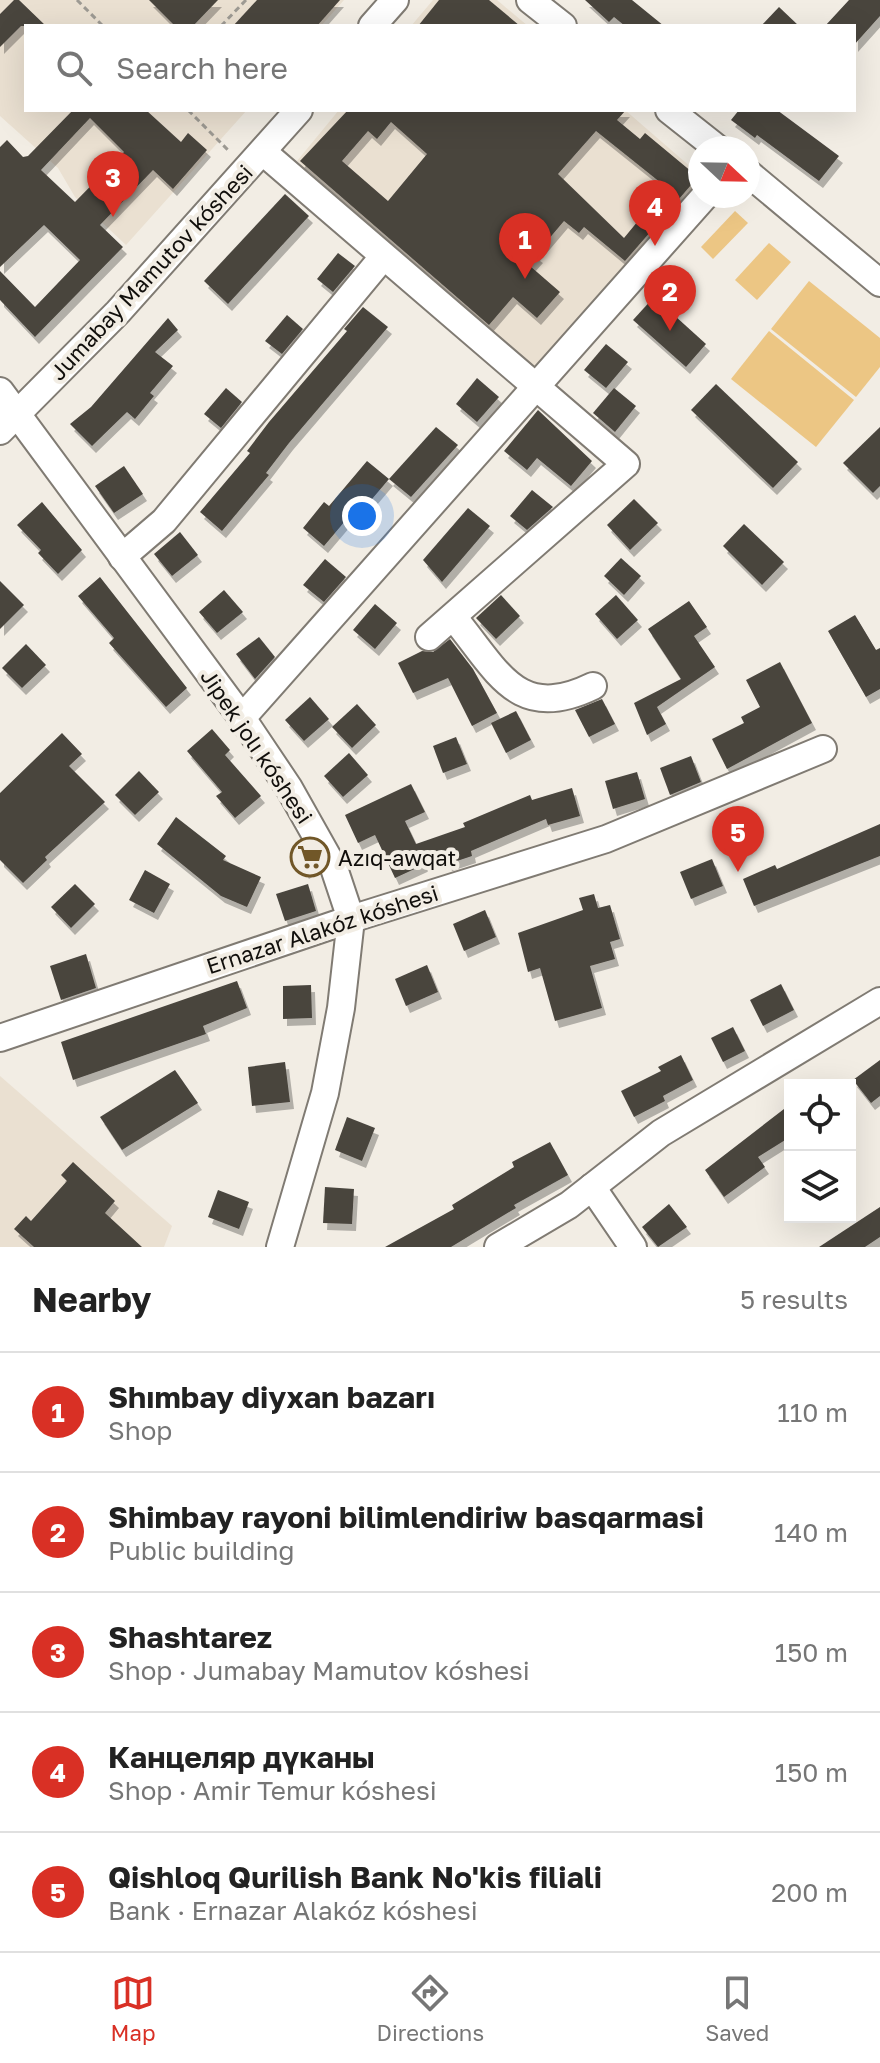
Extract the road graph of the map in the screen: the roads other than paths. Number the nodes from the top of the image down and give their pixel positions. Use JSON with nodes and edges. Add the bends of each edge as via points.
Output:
{"nodes":[{"id":1,"x":395,"y":0,"type":"edge"},
{"id":2,"x":530,"y":0,"type":"edge"},
{"id":3,"x":374,"y":24,"type":"edge"},
{"id":4,"x":560,"y":24,"type":"edge"},
{"id":5,"x":297,"y":112,"type":"edge"},
{"id":6,"x":672,"y":112,"type":"edge"},
{"id":7,"x":702,"y":136,"type":"edge"},
{"id":8,"x":263,"y":152,"type":"junction"},
{"id":9,"x":760,"y":183,"type":"edge"},
{"id":10,"x":694,"y":208,"type":"edge"},
{"id":11,"x":383,"y":257,"type":"junction"},
{"id":12,"x":880,"y":283,"type":"edge"},
{"id":13,"x":535,"y":388,"type":"junction"},
{"id":14,"x":0,"y":391,"type":"edge"},
{"id":15,"x":9,"y":423,"type":"edge"},
{"id":16,"x":122,"y":557,"type":"junction"},
{"id":17,"x":454,"y":618,"type":"junction"},
{"id":18,"x":429,"y":637,"type":"dead end"},
{"id":19,"x":593,"y":686,"type":"dead end"},
{"id":20,"x":242,"y":718,"type":"junction"},
{"id":21,"x":823,"y":749,"type":"dead end"},
{"id":22,"x":351,"y":919,"type":"junction"},
{"id":23,"x":880,"y":1001,"type":"edge"},
{"id":24,"x":0,"y":1038,"type":"edge"},
{"id":25,"x":592,"y":1187,"type":"junction"},
{"id":26,"x":280,"y":1247,"type":"edge"},
{"id":27,"x":498,"y":1247,"type":"edge"},
{"id":28,"x":633,"y":1247,"type":"edge"}],
"edges":[{"from":1,"to":3,"type":"street"},
{"from":2,"to":4,"type":"street"},
{"from":5,"to":8,"type":"street","name":"Jumabay Mamutov kóshesi"},
{"from":6,"to":7,"type":"street"},
{"from":8,"to":11,"type":"street"},
{"from":8,"to":15,"type":"street","name":"Jumabay Mamutov kóshesi"},
{"from":9,"to":12,"type":"street"},
{"from":10,"to":13,"type":"street"},
{"from":11,"to":13,"type":"street"},
{"from":11,"to":16,"type":"street","via":[[164,521]]},
{"from":13,"to":17,"type":"street","via":[[626,464]]},
{"from":13,"to":20,"type":"street"},
{"from":14,"to":15,"type":"street","name":"Jipek jolı kóshesi"},
{"from":15,"to":16,"type":"street","name":"Jipek jolı kóshesi"},
{"from":16,"to":20,"type":"street","name":"Jipek jolı kóshesi"},
{"from":17,"to":18,"type":"street"},
{"from":17,"to":19,"type":"street","via":[[515,691],[544,701],[566,699]]},
{"from":20,"to":22,"type":"street","name":"Jipek jolı kóshesi","via":[[334,868]]},
{"from":21,"to":22,"type":"street","name":"Ernazar Alakóz kóshesi","via":[[606,839]]},
{"from":22,"to":24,"type":"street","name":"Ernazar Alakóz kóshesi"},
{"from":22,"to":26,"type":"street","name":"Jipek jolı kóshesi","via":[[325,1093]]},
{"from":23,"to":25,"type":"street","via":[[661,1133]]},
{"from":25,"to":27,"type":"street"},
{"from":25,"to":28,"type":"street"}]}
